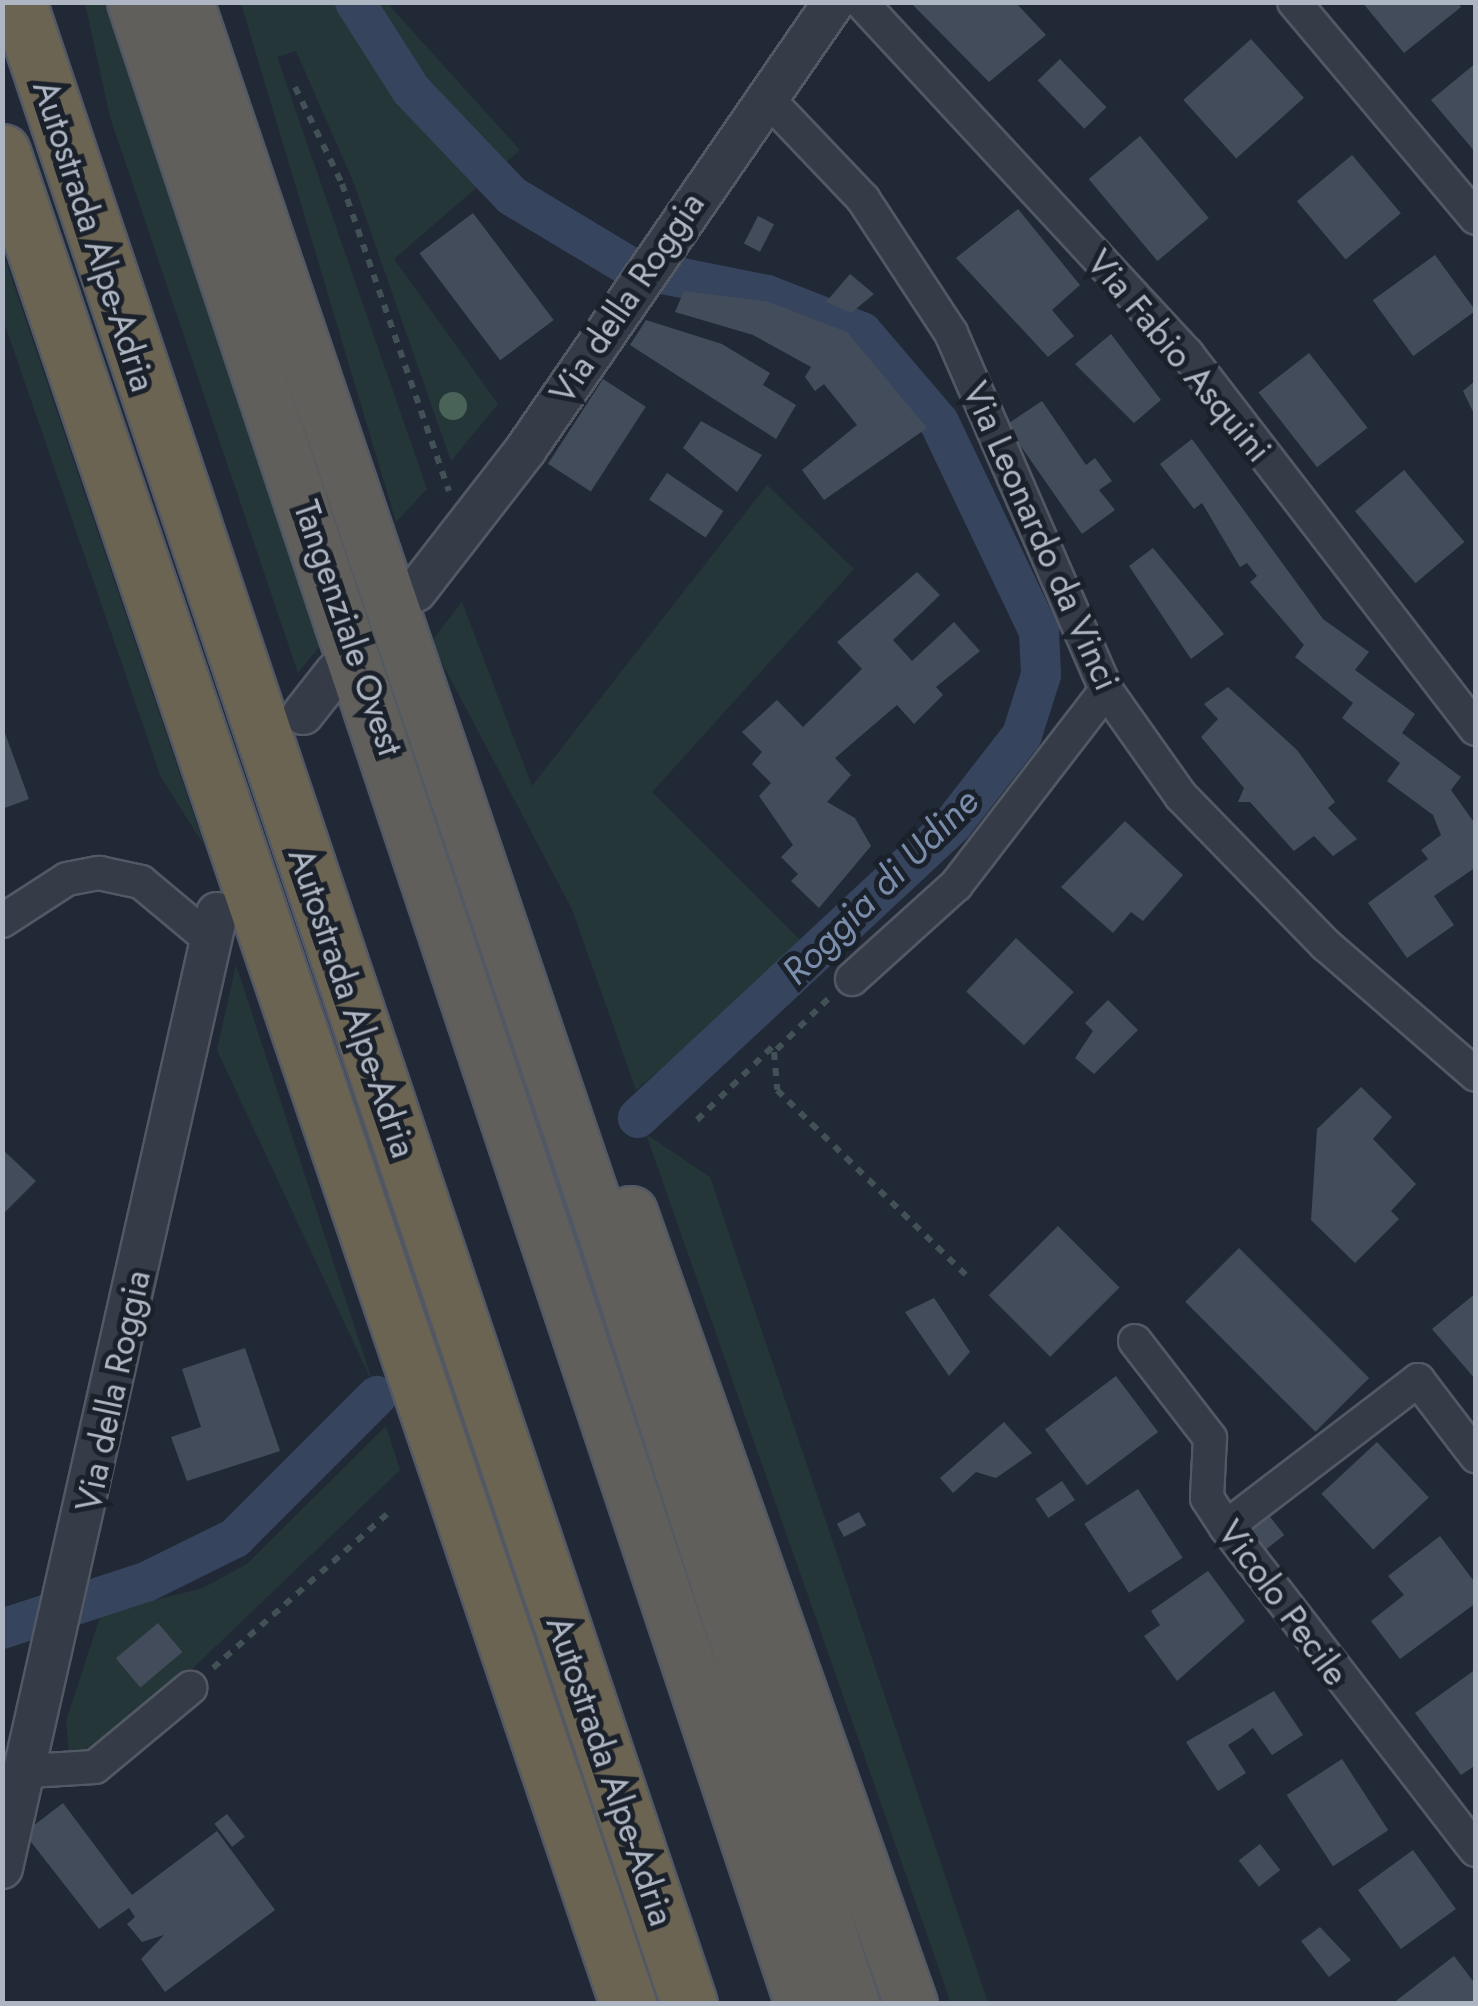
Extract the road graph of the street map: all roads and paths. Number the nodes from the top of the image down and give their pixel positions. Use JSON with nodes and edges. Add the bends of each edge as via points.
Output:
{"nodes":[{"id":1,"x":18,"y":2,"type":"edge"},
{"id":2,"x":134,"y":2,"type":"edge"},
{"id":3,"x":187,"y":2,"type":"edge"},
{"id":4,"x":834,"y":2,"type":"edge"},
{"id":5,"x":861,"y":2,"type":"edge"},
{"id":6,"x":1294,"y":2,"type":"edge"},
{"id":7,"x":295,"y":87,"type":"dead end"},
{"id":8,"x":766,"y":97,"type":"junction"},
{"id":9,"x":2,"y":152,"type":"edge"},
{"id":10,"x":1476,"y":218,"type":"edge"},
{"id":11,"x":442,"y":474,"type":"dead end"},
{"id":12,"x":416,"y":591,"type":"dead end"},
{"id":13,"x":336,"y":672,"type":"dead end"},
{"id":14,"x":1106,"y":690,"type":"junction"},
{"id":15,"x":303,"y":714,"type":"dead end"},
{"id":16,"x":1476,"y":729,"type":"edge"},
{"id":17,"x":434,"y":731,"type":"junction"},
{"id":18,"x":2,"y":920,"type":"edge"},
{"id":19,"x":213,"y":925,"type":"joint"},
{"id":20,"x":852,"y":979,"type":"joint"},
{"id":21,"x":782,"y":1038,"type":"junction"},
{"id":22,"x":1476,"y":1076,"type":"edge"},
{"id":23,"x":697,"y":1120,"type":"dead end"},
{"id":24,"x":966,"y":1274,"type":"dead end"},
{"id":25,"x":1136,"y":1341,"type":"dead end"},
{"id":26,"x":1476,"y":1456,"type":"edge"},
{"id":27,"x":388,"y":1514,"type":"dead end"},
{"id":28,"x":1226,"y":1527,"type":"junction"},
{"id":29,"x":190,"y":1688,"type":"joint"},
{"id":30,"x":29,"y":1771,"type":"junction"},
{"id":31,"x":1476,"y":1850,"type":"edge"},
{"id":32,"x":2,"y":1868,"type":"edge"},
{"id":33,"x":628,"y":2004,"type":"edge"},
{"id":34,"x":689,"y":2004,"type":"edge"},
{"id":35,"x":802,"y":2004,"type":"edge"},
{"id":36,"x":853,"y":2004,"type":"edge"},
{"id":37,"x":911,"y":2004,"type":"edge"}],
"edges":[{"from":1,"to":34,"type":"highway","name":"Autostrada Alpe-Adria"},
{"from":2,"to":35,"type":"highway","name":"Tangenziale Ovest","via":[[558,1254]]},
{"from":3,"to":17,"type":"highway","name":"Tangenziale Ovest"},
{"from":4,"to":8,"type":"street","name":"Via della Roggia"},
{"from":5,"to":16,"type":"street","name":"Via Fabio Asquini","via":[[1188,354]]},
{"from":6,"to":10,"type":"street"},
{"from":7,"to":11,"type":"path","via":[[342,184]]},
{"from":8,"to":12,"type":"street","name":"Via della Roggia"},
{"from":8,"to":14,"type":"street","name":"Via Leonardo da Vinci","via":[[864,199],[950,334]]},
{"from":9,"to":33,"type":"highway","name":"Autostrada Alpe-Adria"},
{"from":13,"to":15,"type":"street"},
{"from":14,"to":20,"type":"street","via":[[956,885]]},
{"from":14,"to":22,"type":"street","name":"Via Leonardo da Vinci","via":[[1194,810],[1326,945]]},
{"from":17,"to":36,"type":"highway","name":"Tangenziale Ovest","via":[[607,1240]]},
{"from":17,"to":37,"type":"highway","via":[[672,1314]]},
{"from":18,"to":19,"type":"street","via":[[67,880],[98,873],[141,882]]},
{"from":19,"to":30,"type":"street","name":"Via della Roggia"},
{"from":20,"to":21,"type":"path"},
{"from":21,"to":23,"type":"path"},
{"from":21,"to":24,"type":"path","via":[[769,1065],[778,1090]]},
{"from":25,"to":28,"type":"street","name":"Vicolo Pecile","via":[[1210,1438],[1206,1498]]},
{"from":26,"to":28,"type":"street","via":[[1418,1380]]},
{"from":27,"to":29,"type":"path"},
{"from":28,"to":31,"type":"street","name":"Vicolo Pecile"},
{"from":29,"to":30,"type":"street","via":[[95,1768]]},
{"from":30,"to":32,"type":"street","name":"Via della Roggia"}]}
